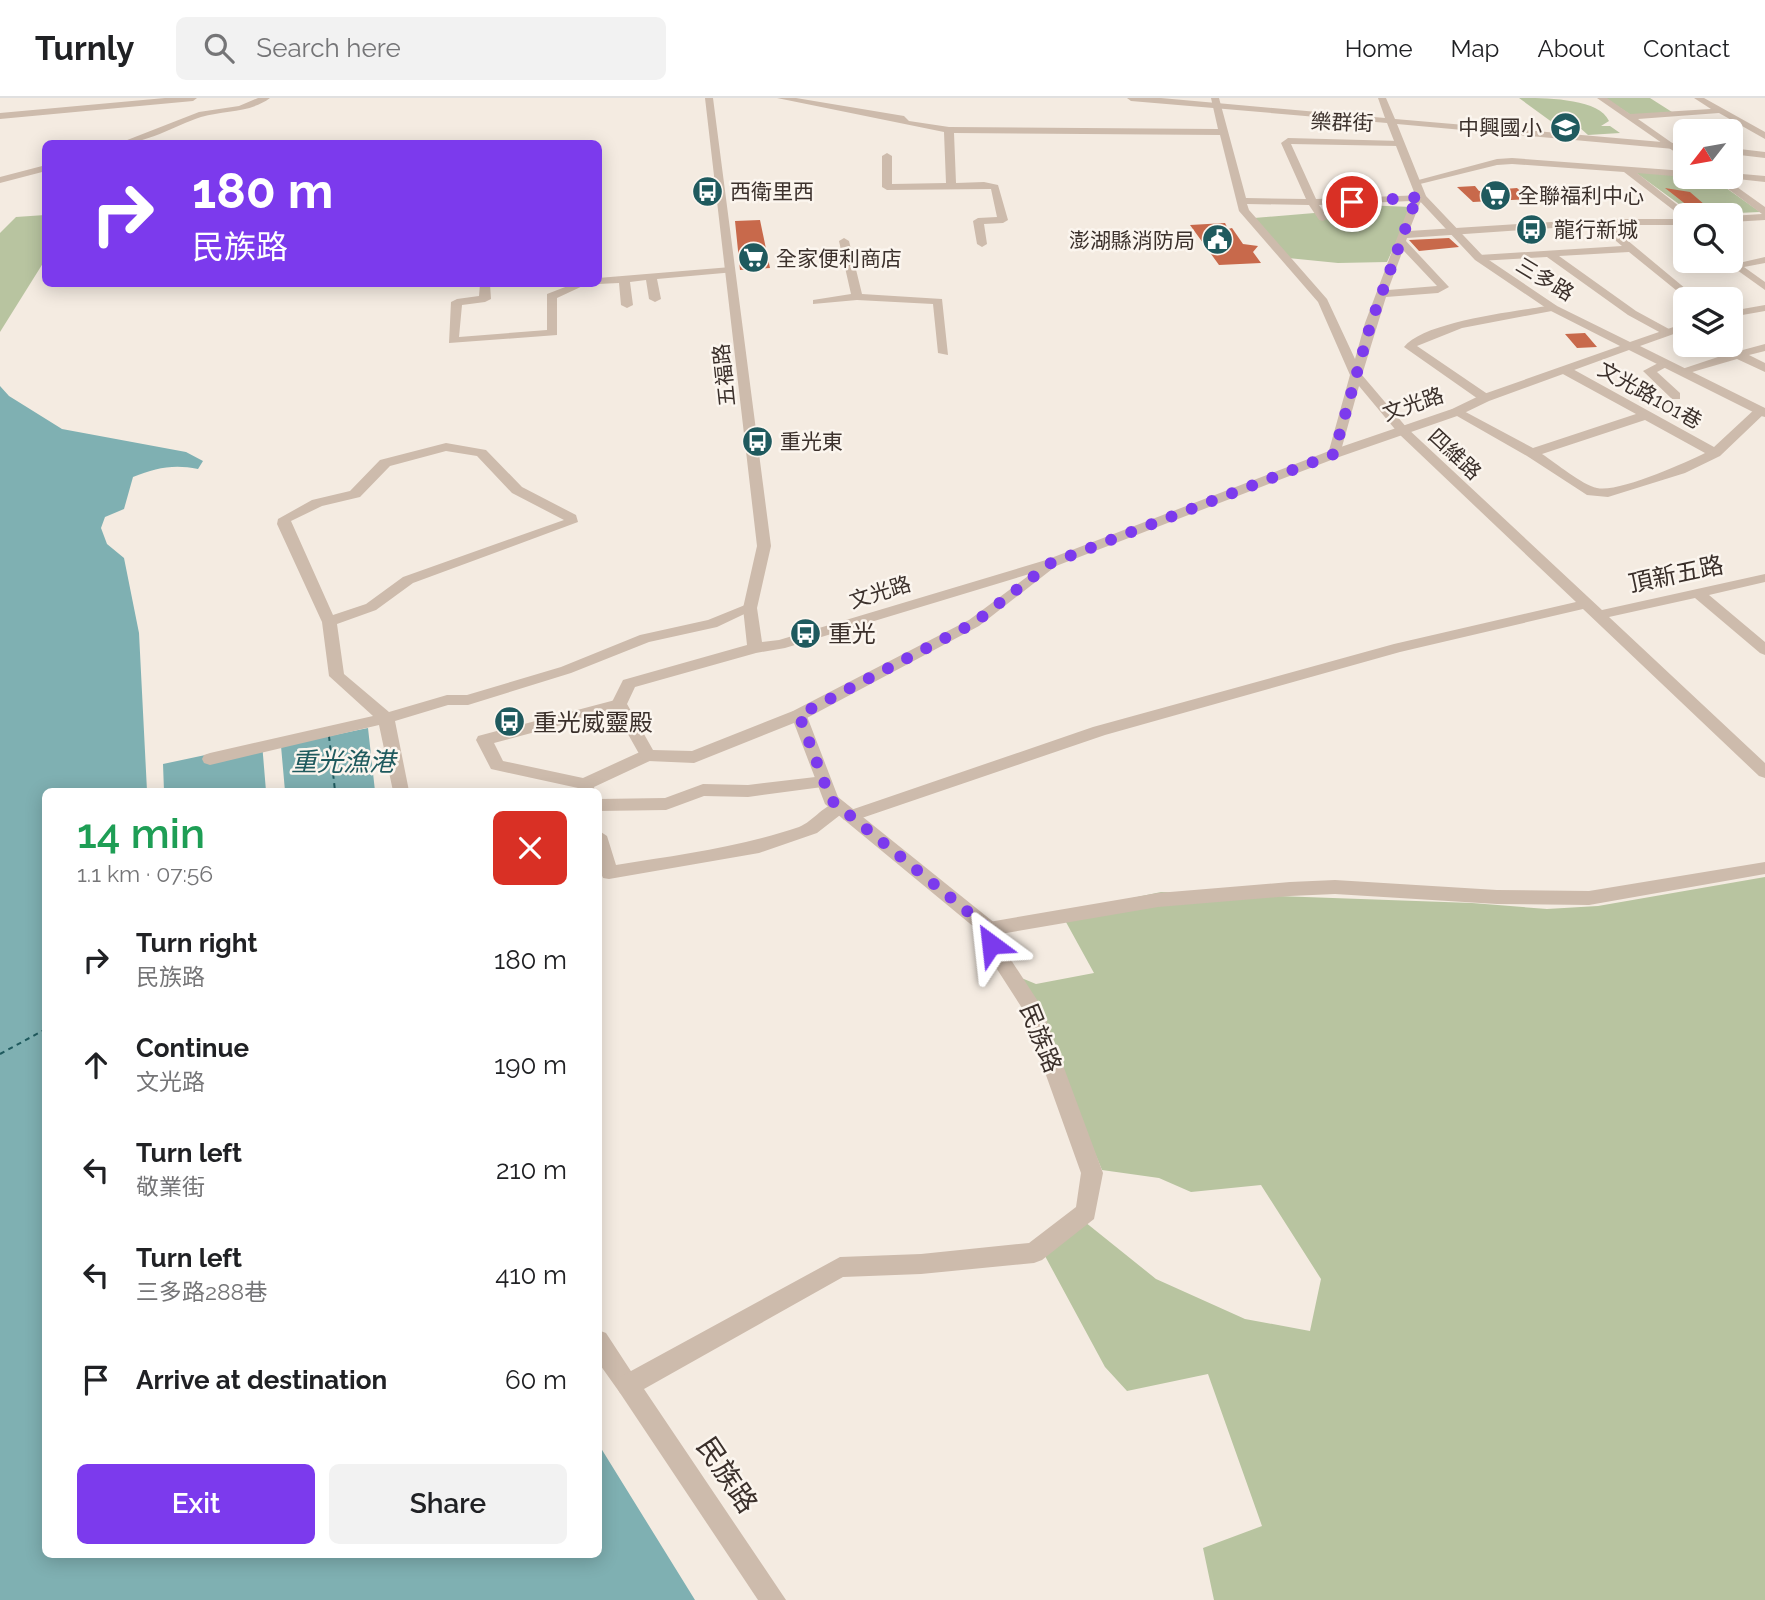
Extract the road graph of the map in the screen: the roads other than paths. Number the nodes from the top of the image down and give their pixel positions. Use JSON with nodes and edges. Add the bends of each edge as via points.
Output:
{"nodes":[{"id":1,"x":193,"y":98,"type":"edge"},
{"id":2,"x":266,"y":98,"type":"edge"},
{"id":3,"x":709,"y":98,"type":"edge"},
{"id":4,"x":781,"y":98,"type":"edge"},
{"id":5,"x":1132,"y":98,"type":"edge"},
{"id":6,"x":1382,"y":98,"type":"edge"},
{"id":7,"x":1601,"y":98,"type":"edge"},
{"id":8,"x":1698,"y":98,"type":"edge"},
{"id":9,"x":174,"y":99,"type":"edge"},
{"id":10,"x":1216,"y":102,"type":"edge"},
{"id":11,"x":1718,"y":111,"type":"junction"},
{"id":12,"x":0,"y":116,"type":"edge"},
{"id":13,"x":1630,"y":117,"type":"junction"},
{"id":14,"x":1390,"y":120,"type":"junction"},
{"id":15,"x":949,"y":130,"type":"junction"},
{"id":16,"x":1223,"y":132,"type":"junction"},
{"id":17,"x":1765,"y":136,"type":"edge"},
{"id":18,"x":132,"y":140,"type":"edge"},
{"id":19,"x":1398,"y":143,"type":"junction"},
{"id":20,"x":1670,"y":146,"type":"junction"},
{"id":21,"x":1673,"y":146,"type":"edge"},
{"id":22,"x":1673,"y":148,"type":"edge"},
{"id":23,"x":1743,"y":152,"type":"edge"},
{"id":24,"x":1765,"y":155,"type":"edge"},
{"id":25,"x":887,"y":156,"type":"dead end"},
{"id":26,"x":42,"y":169,"type":"edge"},
{"id":27,"x":1627,"y":170,"type":"junction"},
{"id":28,"x":1673,"y":173,"type":"edge"},
{"id":29,"x":1743,"y":177,"type":"edge"},
{"id":30,"x":1765,"y":178,"type":"edge"},
{"id":31,"x":0,"y":180,"type":"edge"},
{"id":32,"x":1416,"y":182,"type":"junction"},
{"id":33,"x":951,"y":186,"type":"junction"},
{"id":34,"x":1733,"y":189,"type":"edge"},
{"id":35,"x":1421,"y":197,"type":"junction"},
{"id":36,"x":1241,"y":201,"type":"junction"},
{"id":37,"x":1312,"y":202,"type":"junction"},
{"id":38,"x":1673,"y":206,"type":"edge"},
{"id":39,"x":1765,"y":212,"type":"edge"},
{"id":40,"x":1765,"y":217,"type":"edge"},
{"id":41,"x":1323,"y":218,"type":"dead end"},
{"id":42,"x":1743,"y":218,"type":"edge"},
{"id":43,"x":1599,"y":222,"type":"junction"},
{"id":44,"x":1673,"y":222,"type":"edge"},
{"id":45,"x":1452,"y":231,"type":"junction"},
{"id":46,"x":1402,"y":239,"type":"junction"},
{"id":47,"x":844,"y":241,"type":"dead end"},
{"id":48,"x":982,"y":244,"type":"dead end"},
{"id":49,"x":1630,"y":249,"type":"junction"},
{"id":50,"x":1549,"y":254,"type":"junction"},
{"id":51,"x":1479,"y":258,"type":"junction"},
{"id":52,"x":1765,"y":260,"type":"edge"},
{"id":53,"x":731,"y":270,"type":"junction"},
{"id":54,"x":651,"y":277,"type":"junction"},
{"id":55,"x":624,"y":279,"type":"junction"},
{"id":56,"x":602,"y":281,"type":"edge"},
{"id":57,"x":485,"y":287,"type":"edge"},
{"id":58,"x":574,"y":287,"type":"edge"},
{"id":59,"x":1678,"y":287,"type":"edge"},
{"id":60,"x":1765,"y":287,"type":"edge"},
{"id":61,"x":1382,"y":294,"type":"junction"},
{"id":62,"x":857,"y":297,"type":"junction"},
{"id":63,"x":655,"y":299,"type":"dead end"},
{"id":64,"x":817,"y":302,"type":"dead end"},
{"id":65,"x":627,"y":305,"type":"dead end"},
{"id":66,"x":1553,"y":307,"type":"junction"},
{"id":67,"x":1762,"y":311,"type":"edge"},
{"id":68,"x":1743,"y":312,"type":"edge"},
{"id":69,"x":1673,"y":330,"type":"edge"},
{"id":70,"x":1665,"y":331,"type":"junction"},
{"id":71,"x":1628,"y":345,"type":"junction"},
{"id":72,"x":1765,"y":347,"type":"edge"},
{"id":73,"x":1743,"y":352,"type":"edge"},
{"id":74,"x":944,"y":353,"type":"dead end"},
{"id":75,"x":1727,"y":357,"type":"edge"},
{"id":76,"x":1743,"y":357,"type":"edge"},
{"id":77,"x":1666,"y":364,"type":"junction"},
{"id":78,"x":1765,"y":368,"type":"edge"},
{"id":79,"x":1565,"y":370,"type":"junction"},
{"id":80,"x":1682,"y":371,"type":"junction"},
{"id":81,"x":1356,"y":375,"type":"junction"},
{"id":82,"x":1676,"y":396,"type":"dead end"},
{"id":83,"x":1485,"y":398,"type":"junction"},
{"id":84,"x":1457,"y":412,"type":"junction"},
{"id":85,"x":1763,"y":412,"type":"edge"},
{"id":86,"x":1647,"y":415,"type":"junction"},
{"id":87,"x":1403,"y":431,"type":"junction"},
{"id":88,"x":1532,"y":453,"type":"junction"},
{"id":89,"x":1716,"y":453,"type":"junction"},
{"id":90,"x":1334,"y":454,"type":"junction"},
{"id":91,"x":1051,"y":563,"type":"junction"},
{"id":92,"x":1765,"y":578,"type":"edge"},
{"id":93,"x":1698,"y":593,"type":"junction"},
{"id":94,"x":750,"y":608,"type":"junction"},
{"id":95,"x":1592,"y":609,"type":"junction"},
{"id":96,"x":330,"y":622,"type":"junction"},
{"id":97,"x":755,"y":648,"type":"junction"},
{"id":98,"x":1765,"y":650,"type":"edge"},
{"id":99,"x":619,"y":704,"type":"junction"},
{"id":100,"x":799,"y":715,"type":"junction"},
{"id":101,"x":386,"y":718,"type":"junction"},
{"id":102,"x":648,"y":755,"type":"junction"},
{"id":103,"x":210,"y":759,"type":"dead end"},
{"id":104,"x":1765,"y":772,"type":"edge"},
{"id":105,"x":824,"y":782,"type":"junction"},
{"id":106,"x":400,"y":788,"type":"edge"},
{"id":107,"x":586,"y":788,"type":"edge"},
{"id":108,"x":602,"y":805,"type":"edge"},
{"id":109,"x":845,"y":811,"type":"junction"},
{"id":110,"x":602,"y":851,"type":"edge"},
{"id":111,"x":1765,"y":867,"type":"edge"},
{"id":112,"x":989,"y":929,"type":"junction"},
{"id":113,"x":602,"y":1347,"type":"edge"},
{"id":114,"x":628,"y":1385,"type":"junction"},
{"id":115,"x":773,"y":1600,"type":"edge"}],
"edges":[{"from":1,"to":9,"type":"street"},
{"from":2,"to":18,"type":"street","via":[[241,108],[202,114]]},
{"from":3,"to":53,"type":"street","name":"五福路"},
{"from":4,"to":15,"type":"street"},
{"from":5,"to":10,"type":"street"},
{"from":6,"to":14,"type":"street","name":"三多路"},
{"from":7,"to":13,"type":"street"},
{"from":8,"to":11,"type":"street"},
{"from":9,"to":12,"type":"street"},
{"from":10,"to":14,"type":"street"},
{"from":10,"to":16,"type":"street","name":"四維路"},
{"from":11,"to":13,"type":"street"},
{"from":11,"to":17,"type":"street"},
{"from":13,"to":20,"type":"street"},
{"from":14,"to":19,"type":"street","name":"三多路"},
{"from":14,"to":20,"type":"street"},
{"from":15,"to":16,"type":"street"},
{"from":15,"to":33,"type":"street"},
{"from":16,"to":36,"type":"street","name":"四維路"},
{"from":19,"to":32,"type":"street","name":"三多路"},
{"from":19,"to":37,"type":"street","name":"樂群街","via":[[1286,143]]},
{"from":20,"to":21,"type":"street"},
{"from":20,"to":22,"type":"street"},
{"from":23,"to":24,"type":"street"},
{"from":25,"to":33,"type":"street","via":[[887,187]]},
{"from":26,"to":31,"type":"street"},
{"from":27,"to":28,"type":"street"},
{"from":27,"to":32,"type":"street","via":[[1497,162]]},
{"from":27,"to":38,"type":"street"},
{"from":29,"to":30,"type":"street"},
{"from":32,"to":35,"type":"street","name":"三多路"},
{"from":33,"to":48,"type":"street","via":[[995,187],[1003,220],[978,221]]},
{"from":34,"to":39,"type":"street"},
{"from":35,"to":37,"type":"street"},
{"from":35,"to":45,"type":"street","name":"三多路"},
{"from":35,"to":46,"type":"street"},
{"from":36,"to":37,"type":"street"},
{"from":36,"to":81,"type":"street","name":"四維路","via":[[1244,211],[1323,301]]},
{"from":37,"to":41,"type":"street","name":"樂群街"},
{"from":40,"to":42,"type":"street"},
{"from":43,"to":44,"type":"street"},
{"from":43,"to":45,"type":"street"},
{"from":43,"to":49,"type":"street"},
{"from":45,"to":46,"type":"street"},
{"from":45,"to":51,"type":"street","name":"三多路"},
{"from":46,"to":61,"type":"street"},
{"from":46,"to":61,"type":"street","via":[[1444,287]]},
{"from":47,"to":62,"type":"street"},
{"from":49,"to":50,"type":"street"},
{"from":49,"to":59,"type":"street"},
{"from":50,"to":51,"type":"street"},
{"from":50,"to":70,"type":"street"},
{"from":51,"to":66,"type":"street","name":"三多路"},
{"from":52,"to":60,"type":"street","via":[[1735,265]]},
{"from":53,"to":54,"type":"street"},
{"from":53,"to":94,"type":"street","name":"五福路","via":[[764,546]]},
{"from":54,"to":55,"type":"street"},
{"from":54,"to":63,"type":"street"},
{"from":55,"to":56,"type":"street"},
{"from":55,"to":65,"type":"street"},
{"from":57,"to":58,"type":"street","via":[[485,299],[457,302],[453,341],[552,333],[551,296]]},
{"from":61,"to":81,"type":"street"},
{"from":62,"to":64,"type":"street"},
{"from":62,"to":74,"type":"street","via":[[938,301]]},
{"from":66,"to":71,"type":"street","name":"三多路"},
{"from":66,"to":83,"type":"street","via":[[1460,325],[1410,347]]},
{"from":67,"to":68,"type":"street"},
{"from":69,"to":70,"type":"street","name":"文光路"},
{"from":70,"to":71,"type":"street","name":"文光路"},
{"from":71,"to":77,"type":"street","name":"三多路"},
{"from":71,"to":79,"type":"street","name":"文光路"},
{"from":72,"to":73,"type":"street"},
{"from":75,"to":80,"type":"street"},
{"from":76,"to":78,"type":"street"},
{"from":77,"to":80,"type":"street","name":"三多路"},
{"from":77,"to":82,"type":"street","via":[[1649,371]]},
{"from":79,"to":83,"type":"street","name":"文光路"},
{"from":79,"to":86,"type":"street","name":"文光路101巷"},
{"from":80,"to":85,"type":"street","name":"三多路"},
{"from":81,"to":87,"type":"street","name":"四維路"},
{"from":81,"to":90,"type":"street"},
{"from":83,"to":84,"type":"street","name":"文光路"},
{"from":84,"to":87,"type":"street","name":"文光路"},
{"from":84,"to":88,"type":"street"},
{"from":85,"to":89,"type":"street"},
{"from":86,"to":88,"type":"street"},
{"from":86,"to":89,"type":"street","name":"文光路101巷"},
{"from":87,"to":90,"type":"street","name":"文光路"},
{"from":87,"to":95,"type":"street","name":"四維路"},
{"from":88,"to":89,"type":"street","via":[[1592,492],[1608,493]]},
{"from":90,"to":91,"type":"street","name":"文光路"},
{"from":91,"to":97,"type":"street","name":"文光路","via":[[780,645]]},
{"from":91,"to":100,"type":"street","via":[[974,623]]},
{"from":92,"to":93,"type":"street","name":"頂新五路"},
{"from":93,"to":95,"type":"street","name":"頂新五路"},
{"from":93,"to":98,"type":"street"},
{"from":94,"to":97,"type":"street","name":"五福路"},
{"from":94,"to":101,"type":"street","via":[[712,624],[645,638],[554,674],[468,700],[447,700]]},
{"from":95,"to":104,"type":"street","name":"四維路"},
{"from":95,"to":109,"type":"street","name":"頂新五路","via":[[1399,647],[1099,731]]},
{"from":96,"to":96,"type":"street","via":[[285,519],[317,503],[355,494],[385,463],[446,447],[481,453],[517,490],[571,518],[571,522],[408,580],[371,607]]},
{"from":96,"to":101,"type":"street","via":[[337,676]]},
{"from":97,"to":99,"type":"street","name":"文光路","via":[[629,684]]},
{"from":99,"to":102,"type":"street"},
{"from":99,"to":107,"type":"street","via":[[484,740],[497,765]]},
{"from":100,"to":102,"type":"street","via":[[694,757]]},
{"from":100,"to":105,"type":"street","name":"民族路"},
{"from":101,"to":103,"type":"street"},
{"from":101,"to":106,"type":"street"},
{"from":102,"to":107,"type":"street"},
{"from":105,"to":108,"type":"street","via":[[748,791],[704,790],[666,804]]},
{"from":105,"to":109,"type":"street","name":"民族路","via":[[831,800]]},
{"from":109,"to":110,"type":"street","name":"頂新五路","via":[[759,847],[608,873]]},
{"from":109,"to":112,"type":"street","name":"民族路"},
{"from":111,"to":112,"type":"street","via":[[1589,898],[1348,887],[1290,889],[1158,900]]},
{"from":112,"to":114,"type":"street","name":"民族路","via":[[991,944],[1031,1006],[1092,1173],[1086,1212],[1034,1253],[840,1267]]},
{"from":113,"to":114,"type":"street","name":"民族路"},
{"from":114,"to":115,"type":"street","name":"民族路"}]}
